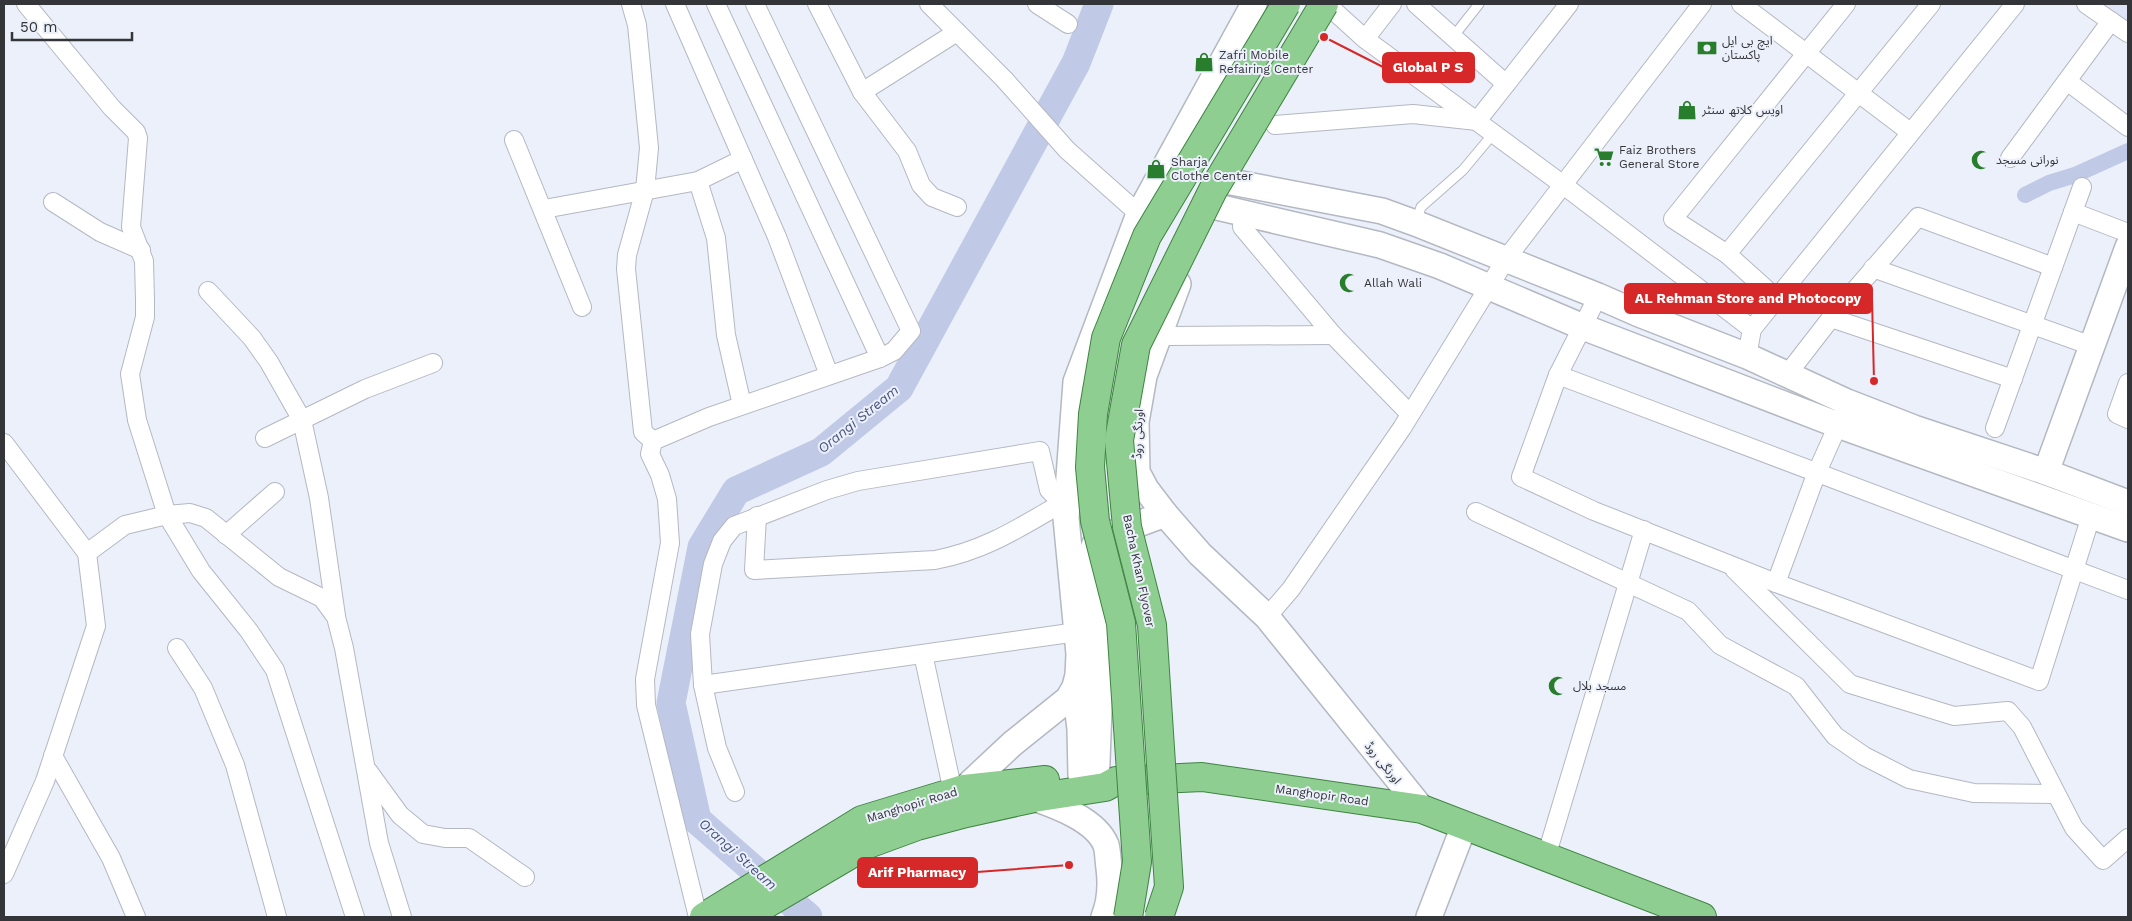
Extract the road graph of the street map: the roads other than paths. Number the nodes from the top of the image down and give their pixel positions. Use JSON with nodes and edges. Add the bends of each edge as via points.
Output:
{"nodes":[{"id":1,"x":26,"y":4,"type":"edge"},
{"id":2,"x":631,"y":4,"type":"edge"},
{"id":3,"x":675,"y":4,"type":"edge"},
{"id":4,"x":716,"y":4,"type":"edge"},
{"id":5,"x":755,"y":4,"type":"edge"},
{"id":6,"x":817,"y":4,"type":"edge"},
{"id":7,"x":929,"y":4,"type":"edge"},
{"id":8,"x":1037,"y":4,"type":"edge"},
{"id":9,"x":1254,"y":4,"type":"edge"},
{"id":10,"x":1286,"y":4,"type":"edge"},
{"id":11,"x":1392,"y":4,"type":"edge"},
{"id":12,"x":1416,"y":4,"type":"edge"},
{"id":13,"x":1479,"y":4,"type":"edge"},
{"id":14,"x":1569,"y":4,"type":"edge"},
{"id":15,"x":1702,"y":4,"type":"edge"},
{"id":16,"x":1741,"y":4,"type":"edge"},
{"id":17,"x":1846,"y":4,"type":"edge"},
{"id":18,"x":1931,"y":4,"type":"edge"},
{"id":19,"x":2015,"y":4,"type":"edge"},
{"id":20,"x":2086,"y":4,"type":"edge"},
{"id":21,"x":1332,"y":6,"type":"edge"},
{"id":22,"x":2111,"y":21,"type":"junction"},
{"id":23,"x":1068,"y":24,"type":"dead end"},
{"id":24,"x":957,"y":32,"type":"junction"},
{"id":25,"x":2128,"y":33,"type":"edge"},
{"id":26,"x":1453,"y":37,"type":"junction"},
{"id":27,"x":1365,"y":39,"type":"junction"},
{"id":28,"x":1805,"y":54,"type":"junction"},
{"id":29,"x":2067,"y":80,"type":"junction"},
{"id":30,"x":1506,"y":84,"type":"junction"},
{"id":31,"x":862,"y":92,"type":"junction"},
{"id":32,"x":1859,"y":92,"type":"junction"},
{"id":33,"x":1477,"y":121,"type":"junction"},
{"id":34,"x":1275,"y":125,"type":"dead end"},
{"id":35,"x":2128,"y":127,"type":"edge"},
{"id":36,"x":1910,"y":132,"type":"junction"},
{"id":37,"x":1494,"y":134,"type":"junction"},
{"id":38,"x":514,"y":140,"type":"dead end"},
{"id":39,"x":2010,"y":158,"type":"dead end"},
{"id":40,"x":743,"y":159,"type":"junction"},
{"id":41,"x":698,"y":181,"type":"junction"},
{"id":42,"x":1226,"y":181,"type":"junction"},
{"id":43,"x":1562,"y":184,"type":"junction"},
{"id":44,"x":2082,"y":188,"type":"dead end"},
{"id":45,"x":645,"y":190,"type":"junction"},
{"id":46,"x":53,"y":202,"type":"dead end"},
{"id":47,"x":1213,"y":206,"type":"junction"},
{"id":48,"x":957,"y":207,"type":"dead end"},
{"id":49,"x":544,"y":209,"type":"junction"},
{"id":50,"x":2073,"y":212,"type":"junction"},
{"id":51,"x":1139,"y":214,"type":"junction"},
{"id":52,"x":1244,"y":215,"type":"junction"},
{"id":53,"x":1416,"y":223,"type":"junction"},
{"id":54,"x":2128,"y":233,"type":"edge"},
{"id":55,"x":2128,"y":247,"type":"edge"},
{"id":56,"x":141,"y":250,"type":"junction"},
{"id":57,"x":1727,"y":254,"type":"junction"},
{"id":58,"x":1506,"y":259,"type":"junction"},
{"id":59,"x":2053,"y":267,"type":"junction"},
{"id":60,"x":1873,"y":268,"type":"junction"},
{"id":61,"x":1489,"y":287,"type":"junction"},
{"id":62,"x":208,"y":291,"type":"dead end"},
{"id":63,"x":1598,"y":296,"type":"junction"},
{"id":64,"x":1776,"y":298,"type":"junction"},
{"id":65,"x":582,"y":307,"type":"dead end"},
{"id":66,"x":1831,"y":318,"type":"junction"},
{"id":67,"x":2033,"y":323,"type":"junction"},
{"id":68,"x":1583,"y":326,"type":"junction"},
{"id":69,"x":1752,"y":329,"type":"junction"},
{"id":70,"x":1333,"y":335,"type":"junction"},
{"id":71,"x":1169,"y":336,"type":"dead end"},
{"id":72,"x":2092,"y":346,"type":"junction"},
{"id":73,"x":1747,"y":356,"type":"junction"},
{"id":74,"x":880,"y":358,"type":"junction"},
{"id":75,"x":433,"y":363,"type":"dead end"},
{"id":76,"x":829,"y":375,"type":"junction"},
{"id":77,"x":1558,"y":375,"type":"junction"},
{"id":78,"x":1786,"y":376,"type":"junction"},
{"id":79,"x":2013,"y":379,"type":"junction"},
{"id":80,"x":2128,"y":383,"type":"edge"},
{"id":81,"x":742,"y":405,"type":"junction"},
{"id":82,"x":1410,"y":414,"type":"junction"},
{"id":83,"x":1843,"y":414,"type":"junction"},
{"id":84,"x":2128,"y":418,"type":"edge"},
{"id":85,"x":302,"y":420,"type":"junction"},
{"id":86,"x":1995,"y":428,"type":"dead end"},
{"id":87,"x":265,"y":438,"type":"dead end"},
{"id":88,"x":652,"y":441,"type":"junction"},
{"id":89,"x":5,"y":447,"type":"edge"},
{"id":90,"x":1817,"y":472,"type":"junction"},
{"id":91,"x":2046,"y":472,"type":"junction"},
{"id":92,"x":275,"y":492,"type":"dead end"},
{"id":93,"x":2128,"y":503,"type":"edge"},
{"id":94,"x":1064,"y":506,"type":"junction"},
{"id":95,"x":1476,"y":512,"type":"dead end"},
{"id":96,"x":1165,"y":514,"type":"junction"},
{"id":97,"x":167,"y":515,"type":"junction"},
{"id":98,"x":757,"y":516,"type":"junction"},
{"id":99,"x":2092,"y":516,"type":"junction"},
{"id":100,"x":2128,"y":529,"type":"edge"},
{"id":101,"x":1644,"y":530,"type":"junction"},
{"id":102,"x":226,"y":535,"type":"junction"},
{"id":103,"x":87,"y":553,"type":"junction"},
{"id":104,"x":1727,"y":562,"type":"junction"},
{"id":105,"x":2075,"y":569,"type":"junction"},
{"id":106,"x":1776,"y":582,"type":"junction"},
{"id":107,"x":1628,"y":583,"type":"junction"},
{"id":108,"x":2128,"y":590,"type":"edge"},
{"id":109,"x":1267,"y":616,"type":"junction"},
{"id":110,"x":336,"y":617,"type":"junction"},
{"id":111,"x":1077,"y":632,"type":"junction"},
{"id":112,"x":177,"y":648,"type":"dead end"},
{"id":113,"x":923,"y":654,"type":"junction"},
{"id":114,"x":703,"y":685,"type":"junction"},
{"id":115,"x":1075,"y":687,"type":"junction"},
{"id":116,"x":53,"y":756,"type":"junction"},
{"id":117,"x":365,"y":766,"type":"junction"},
{"id":118,"x":1094,"y":782,"type":"junction"},
{"id":119,"x":959,"y":791,"type":"junction"},
{"id":120,"x":735,"y":792,"type":"dead end"},
{"id":121,"x":2056,"y":794,"type":"junction"},
{"id":122,"x":1034,"y":798,"type":"junction"},
{"id":123,"x":1422,"y":809,"type":"junction"},
{"id":124,"x":1464,"y":826,"type":"junction"},
{"id":125,"x":865,"y":832,"type":"junction"},
{"id":126,"x":2125,"y":846,"type":"edge"},
{"id":127,"x":1546,"y":857,"type":"junction"},
{"id":128,"x":4,"y":874,"type":"edge"},
{"id":129,"x":525,"y":877,"type":"dead end"},
{"id":130,"x":136,"y":917,"type":"edge"},
{"id":131,"x":277,"y":917,"type":"edge"},
{"id":132,"x":355,"y":917,"type":"edge"},
{"id":133,"x":402,"y":917,"type":"edge"},
{"id":134,"x":703,"y":917,"type":"edge"},
{"id":135,"x":744,"y":917,"type":"edge"},
{"id":136,"x":1104,"y":917,"type":"edge"},
{"id":137,"x":1128,"y":917,"type":"edge"},
{"id":138,"x":1159,"y":917,"type":"edge"},
{"id":139,"x":1428,"y":917,"type":"edge"},
{"id":140,"x":1702,"y":917,"type":"edge"}],
"edges":[{"from":1,"to":56,"type":"street","via":[[112,108],[136,132],[139,144],[131,227]]},
{"from":2,"to":45,"type":"street","via":[[637,25],[649,148]]},
{"from":3,"to":40,"type":"street"},
{"from":4,"to":74,"type":"street"},
{"from":5,"to":74,"type":"street","via":[[911,331],[894,351]]},
{"from":6,"to":31,"type":"street"},
{"from":7,"to":24,"type":"street"},
{"from":8,"to":23,"type":"street"},
{"from":9,"to":51,"type":"street"},
{"from":10,"to":137,"type":"main road","bridge":true,"via":[[1147,236],[1106,338],[1093,414],[1090,467],[1095,521],[1121,623],[1137,862]]},
{"from":11,"to":27,"type":"street"},
{"from":12,"to":26,"type":"street"},
{"from":13,"to":26,"type":"lane"},
{"from":14,"to":30,"type":"street"},
{"from":15,"to":43,"type":"street"},
{"from":16,"to":28,"type":"street"},
{"from":17,"to":28,"type":"street"},
{"from":18,"to":32,"type":"street"},
{"from":19,"to":36,"type":"street"},
{"from":20,"to":22,"type":"street"},
{"from":21,"to":27,"type":"street"},
{"from":21,"to":42,"type":"street","name":"اورنگی روڈ"},
{"from":21,"to":138,"type":"main road","name":"Bacha Khan Flyover","bridge":true,"via":[[1213,190],[1134,354],[1119,440],[1127,527],[1152,625],[1169,888]]},
{"from":22,"to":25,"type":"street"},
{"from":22,"to":29,"type":"street"},
{"from":24,"to":31,"type":"street"},
{"from":24,"to":51,"type":"street","via":[[1067,150]]},
{"from":26,"to":30,"type":"street"},
{"from":27,"to":33,"type":"street"},
{"from":28,"to":32,"type":"street"},
{"from":28,"to":57,"type":"street","via":[[1673,219]]},
{"from":29,"to":35,"type":"street"},
{"from":29,"to":39,"type":"street"},
{"from":30,"to":33,"type":"street"},
{"from":31,"to":48,"type":"street","via":[[907,151],[921,186],[932,197]]},
{"from":32,"to":36,"type":"street"},
{"from":32,"to":57,"type":"street"},
{"from":33,"to":34,"type":"street","via":[[1413,114]]},
{"from":33,"to":37,"type":"street"},
{"from":36,"to":64,"type":"street"},
{"from":37,"to":43,"type":"street"},
{"from":37,"to":53,"type":"lane","via":[[1464,170],[1421,207]]},
{"from":38,"to":49,"type":"street"},
{"from":40,"to":41,"type":"street"},
{"from":40,"to":76,"type":"street","via":[[777,237]]},
{"from":41,"to":45,"type":"street"},
{"from":41,"to":81,"type":"street","via":[[716,238],[726,335]]},
{"from":42,"to":47,"type":"street","name":"اورنگی روڈ"},
{"from":42,"to":53,"type":"street","via":[[1382,211]]},
{"from":43,"to":58,"type":"street"},
{"from":43,"to":69,"type":"street"},
{"from":44,"to":50,"type":"street"},
{"from":45,"to":49,"type":"street"},
{"from":45,"to":88,"type":"street","via":[[626,269],[643,432]]},
{"from":46,"to":56,"type":"street","via":[[100,232]]},
{"from":47,"to":52,"type":"street"},
{"from":47,"to":96,"type":"street","name":"اورنگی روڈ","via":[[1189,254],[1144,376],[1136,422],[1137,472]]},
{"from":49,"to":65,"type":"street"},
{"from":50,"to":54,"type":"street"},
{"from":50,"to":59,"type":"street"},
{"from":51,"to":94,"type":"street","via":[[1076,382]]},
{"from":52,"to":61,"type":"street","via":[[1380,245]]},
{"from":52,"to":70,"type":"street","via":[[1242,227]]},
{"from":53,"to":58,"type":"street"},
{"from":55,"to":72,"type":"street"},
{"from":56,"to":97,"type":"street","via":[[145,317],[130,374],[137,420]]},
{"from":57,"to":64,"type":"street"},
{"from":58,"to":61,"type":"street"},
{"from":58,"to":63,"type":"street"},
{"from":59,"to":60,"type":"street","via":[[1918,217]]},
{"from":59,"to":67,"type":"street"},
{"from":60,"to":66,"type":"street"},
{"from":60,"to":67,"type":"street"},
{"from":61,"to":68,"type":"street"},
{"from":61,"to":82,"type":"street"},
{"from":62,"to":85,"type":"street","via":[[252,338]]},
{"from":63,"to":68,"type":"street"},
{"from":63,"to":73,"type":"street"},
{"from":64,"to":69,"type":"street"},
{"from":66,"to":78,"type":"street"},
{"from":66,"to":79,"type":"street"},
{"from":67,"to":72,"type":"street"},
{"from":67,"to":79,"type":"street"},
{"from":68,"to":77,"type":"street"},
{"from":68,"to":83,"type":"street"},
{"from":69,"to":73,"type":"street"},
{"from":70,"to":71,"type":"street"},
{"from":70,"to":82,"type":"street"},
{"from":72,"to":91,"type":"street"},
{"from":73,"to":78,"type":"street"},
{"from":74,"to":76,"type":"street"},
{"from":75,"to":85,"type":"street","via":[[365,389]]},
{"from":76,"to":81,"type":"street"},
{"from":77,"to":90,"type":"street"},
{"from":77,"to":101,"type":"street","via":[[1521,477]]},
{"from":78,"to":83,"type":"street"},
{"from":79,"to":86,"type":"street"},
{"from":80,"to":84,"type":"street","via":[[2117,414]]},
{"from":81,"to":88,"type":"street"},
{"from":82,"to":109,"type":"street","via":[[1291,589]]},
{"from":83,"to":90,"type":"street"},
{"from":83,"to":91,"type":"street","via":[[1914,428]]},
{"from":83,"to":99,"type":"street"},
{"from":85,"to":87,"type":"street"},
{"from":85,"to":110,"type":"street","via":[[319,498]]},
{"from":88,"to":134,"type":"street","via":[[650,454],[667,499],[670,543],[645,679],[646,705]]},
{"from":89,"to":103,"type":"street"},
{"from":90,"to":105,"type":"street"},
{"from":90,"to":106,"type":"street"},
{"from":91,"to":93,"type":"street"},
{"from":92,"to":102,"type":"street"},
{"from":94,"to":98,"type":"street","via":[[1049,490],[1040,451],[858,481]]},
{"from":94,"to":98,"type":"street","via":[[990,545],[959,556],[754,570]]},
{"from":94,"to":111,"type":"street"},
{"from":95,"to":107,"type":"street"},
{"from":96,"to":109,"type":"street","name":"اورنگی روڈ","via":[[1200,554]]},
{"from":96,"to":118,"type":"street","via":[[1103,537],[1091,554],[1100,682]]},
{"from":97,"to":102,"type":"street","via":[[190,513],[206,518]]},
{"from":97,"to":103,"type":"street","via":[[125,525]]},
{"from":97,"to":132,"type":"street","via":[[200,571],[249,631],[274,670]]},
{"from":98,"to":114,"type":"street","via":[[734,526],[722,541],[713,564],[700,634]]},
{"from":99,"to":100,"type":"street"},
{"from":99,"to":105,"type":"street"},
{"from":101,"to":104,"type":"street"},
{"from":101,"to":107,"type":"street"},
{"from":102,"to":110,"type":"street","via":[[280,577],[322,598]]},
{"from":103,"to":116,"type":"street","via":[[96,626]]},
{"from":104,"to":106,"type":"street"},
{"from":104,"to":121,"type":"street","via":[[1850,684],[1954,716],[2008,711],[2022,727]]},
{"from":105,"to":106,"type":"street","via":[[2039,681]]},
{"from":105,"to":108,"type":"street"},
{"from":107,"to":121,"type":"street","via":[[1688,611],[1720,645],[1796,686],[1835,736],[1864,756],[1909,779],[1974,793]]},
{"from":107,"to":127,"type":"street"},
{"from":109,"to":123,"type":"street","name":"اورنگی روڈ"},
{"from":110,"to":117,"type":"street"},
{"from":111,"to":113,"type":"street"},
{"from":111,"to":115,"type":"street","via":[[1078,676]]},
{"from":112,"to":131,"type":"street","via":[[203,688],[235,765]]},
{"from":113,"to":114,"type":"street"},
{"from":113,"to":119,"type":"street"},
{"from":114,"to":120,"type":"street","via":[[717,748]]},
{"from":115,"to":118,"type":"street","via":[[1080,729]]},
{"from":115,"to":119,"type":"street","via":[[1068,699]]},
{"from":116,"to":128,"type":"street","via":[[34,810]]},
{"from":116,"to":130,"type":"street","via":[[111,858]]},
{"from":117,"to":129,"type":"street","via":[[410,825],[423,834],[469,838]]},
{"from":117,"to":133,"type":"street","via":[[379,844]]},
{"from":118,"to":119,"type":"main road","name":"Manghopir Road"},
{"from":118,"to":122,"type":"main road","name":"Manghopir Road"},
{"from":118,"to":123,"type":"main road","name":"Manghopir Road","via":[[1202,777]]},
{"from":119,"to":125,"type":"main road","name":"Manghopir Road"},
{"from":121,"to":126,"type":"street","via":[[2074,828],[2104,860]]},
{"from":122,"to":125,"type":"main road","name":"Manghopir Road","via":[[917,826]]},
{"from":122,"to":136,"type":"street","via":[[1066,810],[1091,826],[1106,845],[1110,876],[1109,906]]},
{"from":123,"to":124,"type":"main road","name":"Manghopir Road"},
{"from":124,"to":127,"type":"main road","name":"Manghopir Road"},
{"from":124,"to":139,"type":"street"},
{"from":125,"to":134,"type":"main road","name":"Manghopir Road"},
{"from":125,"to":135,"type":"main road","name":"Manghopir Road"},
{"from":127,"to":140,"type":"main road","name":"Manghopir Road"}]}
